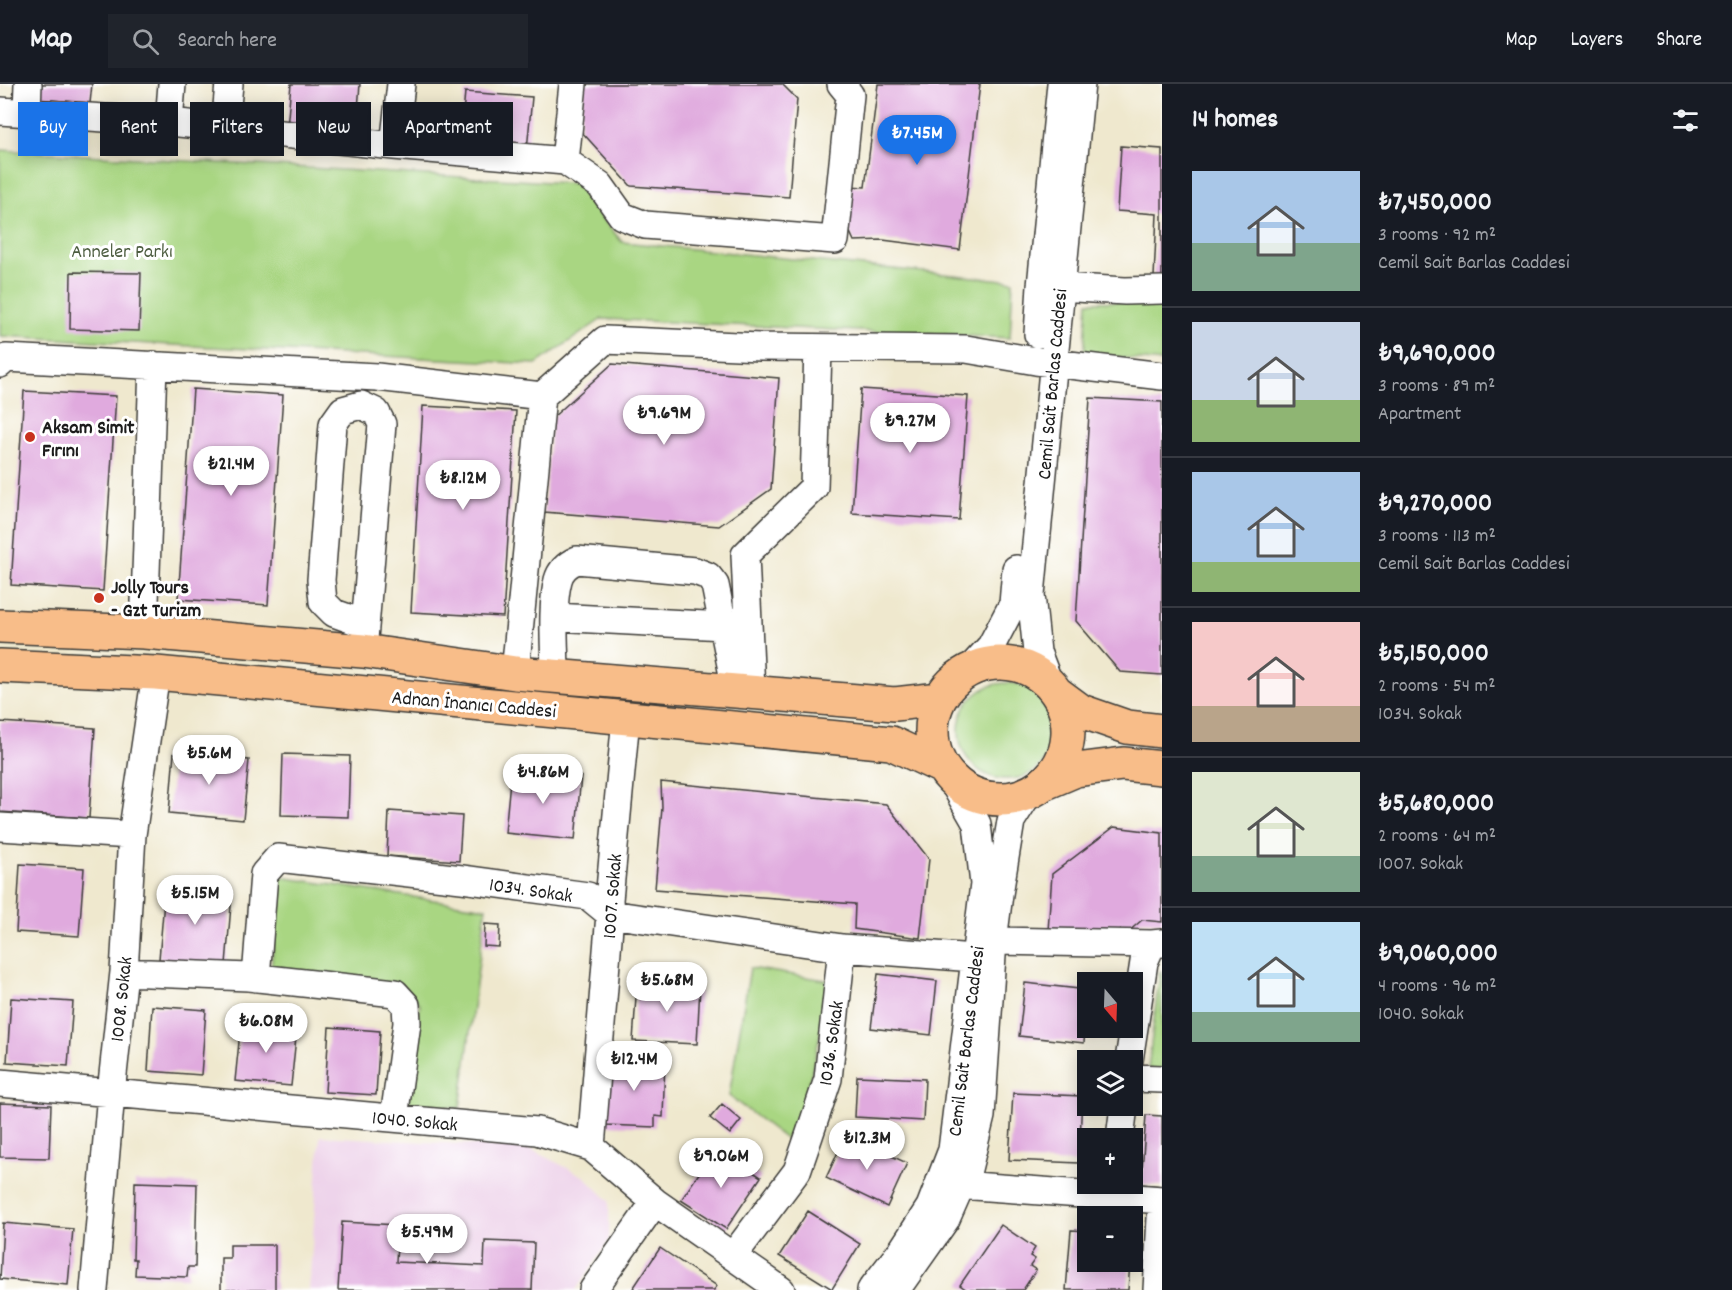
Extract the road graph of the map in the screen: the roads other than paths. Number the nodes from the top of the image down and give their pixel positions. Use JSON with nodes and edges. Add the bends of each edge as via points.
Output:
{"nodes":[{"id":1,"x":28,"y":84,"type":"edge"},
{"id":2,"x":172,"y":84,"type":"edge"},
{"id":3,"x":230,"y":84,"type":"edge"},
{"id":4,"x":400,"y":84,"type":"edge"},
{"id":5,"x":573,"y":84,"type":"edge"},
{"id":6,"x":841,"y":84,"type":"edge"},
{"id":7,"x":1061,"y":84,"type":"edge"},
{"id":8,"x":1081,"y":84,"type":"edge"},
{"id":9,"x":27,"y":102,"type":"edge"},
{"id":10,"x":171,"y":102,"type":"edge"},
{"id":11,"x":228,"y":102,"type":"edge"},
{"id":12,"x":398,"y":102,"type":"edge"},
{"id":13,"x":0,"y":111,"type":"edge"},
{"id":14,"x":18,"y":112,"type":"edge"},
{"id":15,"x":284,"y":134,"type":"edge"},
{"id":16,"x":383,"y":145,"type":"edge"},
{"id":17,"x":508,"y":156,"type":"edge"},
{"id":18,"x":565,"y":161,"type":"junction"},
{"id":19,"x":1050,"y":286,"type":"junction"},
{"id":20,"x":1162,"y":290,"type":"edge"},
{"id":21,"x":818,"y":348,"type":"junction"},
{"id":22,"x":1044,"y":362,"type":"junction"},
{"id":23,"x":0,"y":364,"type":"edge"},
{"id":24,"x":153,"y":365,"type":"junction"},
{"id":25,"x":1162,"y":376,"type":"edge"},
{"id":26,"x":542,"y":396,"type":"junction"},
{"id":27,"x":555,"y":617,"type":"junction"},
{"id":28,"x":0,"y":626,"type":"edge"},
{"id":29,"x":724,"y":626,"type":"junction"},
{"id":30,"x":144,"y":632,"type":"junction"},
{"id":31,"x":364,"y":638,"type":"junction"},
{"id":32,"x":0,"y":666,"type":"edge"},
{"id":33,"x":969,"y":670,"type":"junction"},
{"id":34,"x":156,"y":673,"type":"junction"},
{"id":35,"x":515,"y":673,"type":"junction"},
{"id":36,"x":555,"y":676,"type":"junction"},
{"id":37,"x":1053,"y":688,"type":"junction"},
{"id":38,"x":743,"y":691,"type":"junction"},
{"id":39,"x":939,"y":699,"type":"junction"},
{"id":40,"x":626,"y":718,"type":"junction"},
{"id":41,"x":1162,"y":731,"type":"edge"},
{"id":42,"x":1162,"y":768,"type":"edge"},
{"id":43,"x":946,"y":772,"type":"junction"},
{"id":44,"x":1036,"y":788,"type":"junction"},
{"id":45,"x":0,"y":827,"type":"edge"},
{"id":46,"x":132,"y":835,"type":"junction"},
{"id":47,"x":610,"y":914,"type":"junction"},
{"id":48,"x":1157,"y":944,"type":"edge"},
{"id":49,"x":842,"y":948,"type":"junction"},
{"id":50,"x":984,"y":949,"type":"junction"},
{"id":51,"x":124,"y":972,"type":"junction"},
{"id":52,"x":256,"y":978,"type":"junction"},
{"id":53,"x":1130,"y":1050,"type":"edge"},
{"id":54,"x":1143,"y":1078,"type":"edge"},
{"id":55,"x":1162,"y":1079,"type":"edge"},
{"id":56,"x":0,"y":1083,"type":"edge"},
{"id":57,"x":111,"y":1093,"type":"junction"},
{"id":58,"x":394,"y":1118,"type":"junction"},
{"id":59,"x":591,"y":1147,"type":"junction"},
{"id":60,"x":960,"y":1185,"type":"junction"},
{"id":61,"x":1077,"y":1189,"type":"edge"},
{"id":62,"x":1134,"y":1194,"type":"edge"},
{"id":63,"x":1162,"y":1200,"type":"edge"},
{"id":64,"x":655,"y":1202,"type":"junction"},
{"id":65,"x":733,"y":1256,"type":"junction"},
{"id":66,"x":94,"y":1290,"type":"edge"},
{"id":67,"x":593,"y":1290,"type":"edge"},
{"id":68,"x":781,"y":1290,"type":"edge"},
{"id":69,"x":872,"y":1290,"type":"edge"},
{"id":70,"x":896,"y":1290,"type":"edge"},
{"id":71,"x":1157,"y":1290,"type":"edge"}],
"edges":[{"from":1,"to":9,"type":"street"},
{"from":2,"to":10,"type":"street"},
{"from":3,"to":11,"type":"street"},
{"from":4,"to":12,"type":"street"},
{"from":5,"to":18,"type":"street"},
{"from":6,"to":18,"type":"street","via":[[850,95],[835,240],[645,225],[622,216],[600,185]]},
{"from":7,"to":19,"type":"street","name":"Cemil Sait Barlas Caddesi"},
{"from":8,"to":19,"type":"street","name":"Cemil Sait Barlas Caddesi"},
{"from":13,"to":14,"type":"street"},
{"from":15,"to":16,"type":"street"},
{"from":17,"to":18,"type":"street"},
{"from":19,"to":20,"type":"street"},
{"from":19,"to":22,"type":"street","name":"Cemil Sait Barlas Caddesi"},
{"from":21,"to":22,"type":"street","via":[[966,349]]},
{"from":21,"to":26,"type":"street","via":[[605,340]]},
{"from":21,"to":38,"type":"street","via":[[814,487],[745,555]]},
{"from":22,"to":25,"type":"street"},
{"from":22,"to":33,"type":"street","name":"Cemil Sait Barlas Caddesi","via":[[1013,604],[991,646]]},
{"from":22,"to":37,"type":"street","name":"Cemil Sait Barlas Caddesi","via":[[1031,595],[1037,652]]},
{"from":23,"to":24,"type":"street","via":[[6,358]]},
{"from":24,"to":26,"type":"street","via":[[377,377]]},
{"from":24,"to":30,"type":"street"},
{"from":26,"to":35,"type":"street"},
{"from":27,"to":29,"type":"street"},
{"from":27,"to":29,"type":"street","via":[[558,578],[567,564],[577,560],[695,571],[708,576],[715,585]]},
{"from":27,"to":36,"type":"street"},
{"from":28,"to":30,"type":"main road","name":"Adnan İnanıcı Caddesi"},
{"from":29,"to":38,"type":"street"},
{"from":30,"to":31,"type":"main road","name":"Adnan İnanıcı Caddesi"},
{"from":31,"to":31,"type":"street","via":[[323,602],[321,580],[333,424],[343,410],[361,405],[376,412],[382,424]]},
{"from":31,"to":35,"type":"main road","name":"Adnan İnanıcı Caddesi"},
{"from":32,"to":34,"type":"main road","name":"Adnan İnanıcı Caddesi"},
{"from":33,"to":37,"type":"main road","via":[[990,663],[1011,663],[1025,667]]},
{"from":33,"to":39,"type":"main road","via":[[947,687]]},
{"from":34,"to":40,"type":"main road","name":"Adnan İnanıcı Caddesi"},
{"from":34,"to":46,"type":"street","name":"1008. Sokak"},
{"from":35,"to":36,"type":"main road","name":"Adnan İnanıcı Caddesi"},
{"from":36,"to":38,"type":"main road","name":"Adnan İnanıcı Caddesi"},
{"from":37,"to":41,"type":"main road","via":[[1081,711],[1127,727]]},
{"from":37,"to":44,"type":"main road","via":[[1064,706],[1068,735],[1060,762]]},
{"from":38,"to":39,"type":"main road","name":"Adnan İnanıcı Caddesi","via":[[895,704]]},
{"from":39,"to":43,"type":"main road","via":[[932,741]]},
{"from":40,"to":43,"type":"main road","name":"Adnan İnanıcı Caddesi","via":[[891,743]]},
{"from":40,"to":47,"type":"street","name":"1007. Sokak"},
{"from":42,"to":44,"type":"main road","via":[[1123,764],[1076,770]]},
{"from":43,"to":44,"type":"main road","via":[[962,788],[988,798],[1017,797]]},
{"from":43,"to":50,"type":"street","name":"Cemil Sait Barlas Caddesi","via":[[977,824],[984,884]]},
{"from":44,"to":50,"type":"street","name":"Cemil Sait Barlas Caddesi","via":[[1011,821]]},
{"from":45,"to":46,"type":"street"},
{"from":46,"to":51,"type":"street","name":"1008. Sokak"},
{"from":47,"to":49,"type":"street","name":"1034. Sokak"},
{"from":47,"to":52,"type":"street","name":"1034. Sokak","via":[[588,896],[278,858],[264,874]]},
{"from":47,"to":59,"type":"street","name":"1007. Sokak"},
{"from":48,"to":50,"type":"street","name":"1034. Sokak"},
{"from":48,"to":53,"type":"street","via":[[1143,962]]},
{"from":49,"to":50,"type":"street","name":"1034. Sokak"},
{"from":49,"to":65,"type":"street","name":"1036. Sokak","via":[[828,1078],[810,1133],[796,1171]]},
{"from":50,"to":60,"type":"street","name":"Cemil Sait Barlas Caddesi","via":[[981,1116]]},
{"from":50,"to":69,"type":"street","name":"Cemil Sait Barlas Caddesi","via":[[952,1150],[930,1207]]},
{"from":51,"to":52,"type":"street"},
{"from":51,"to":57,"type":"street","name":"1008. Sokak"},
{"from":52,"to":58,"type":"street","via":[[395,993],[406,1005],[407,1023]]},
{"from":54,"to":55,"type":"street"},
{"from":56,"to":57,"type":"street","name":"1040. Sokak"},
{"from":57,"to":58,"type":"street","name":"1040. Sokak"},
{"from":57,"to":66,"type":"street","name":"1008. Sokak"},
{"from":58,"to":59,"type":"street","name":"1040. Sokak","via":[[537,1131]]},
{"from":59,"to":64,"type":"street","name":"1040. Sokak"},
{"from":60,"to":61,"type":"street"},
{"from":60,"to":70,"type":"street","name":"Cemil Sait Barlas Caddesi","via":[[946,1219]]},
{"from":62,"to":63,"type":"street"},
{"from":63,"to":71,"type":"street"},
{"from":64,"to":65,"type":"street","name":"1040. Sokak"},
{"from":64,"to":67,"type":"street"},
{"from":65,"to":68,"type":"street","name":"1040. Sokak"}]}
